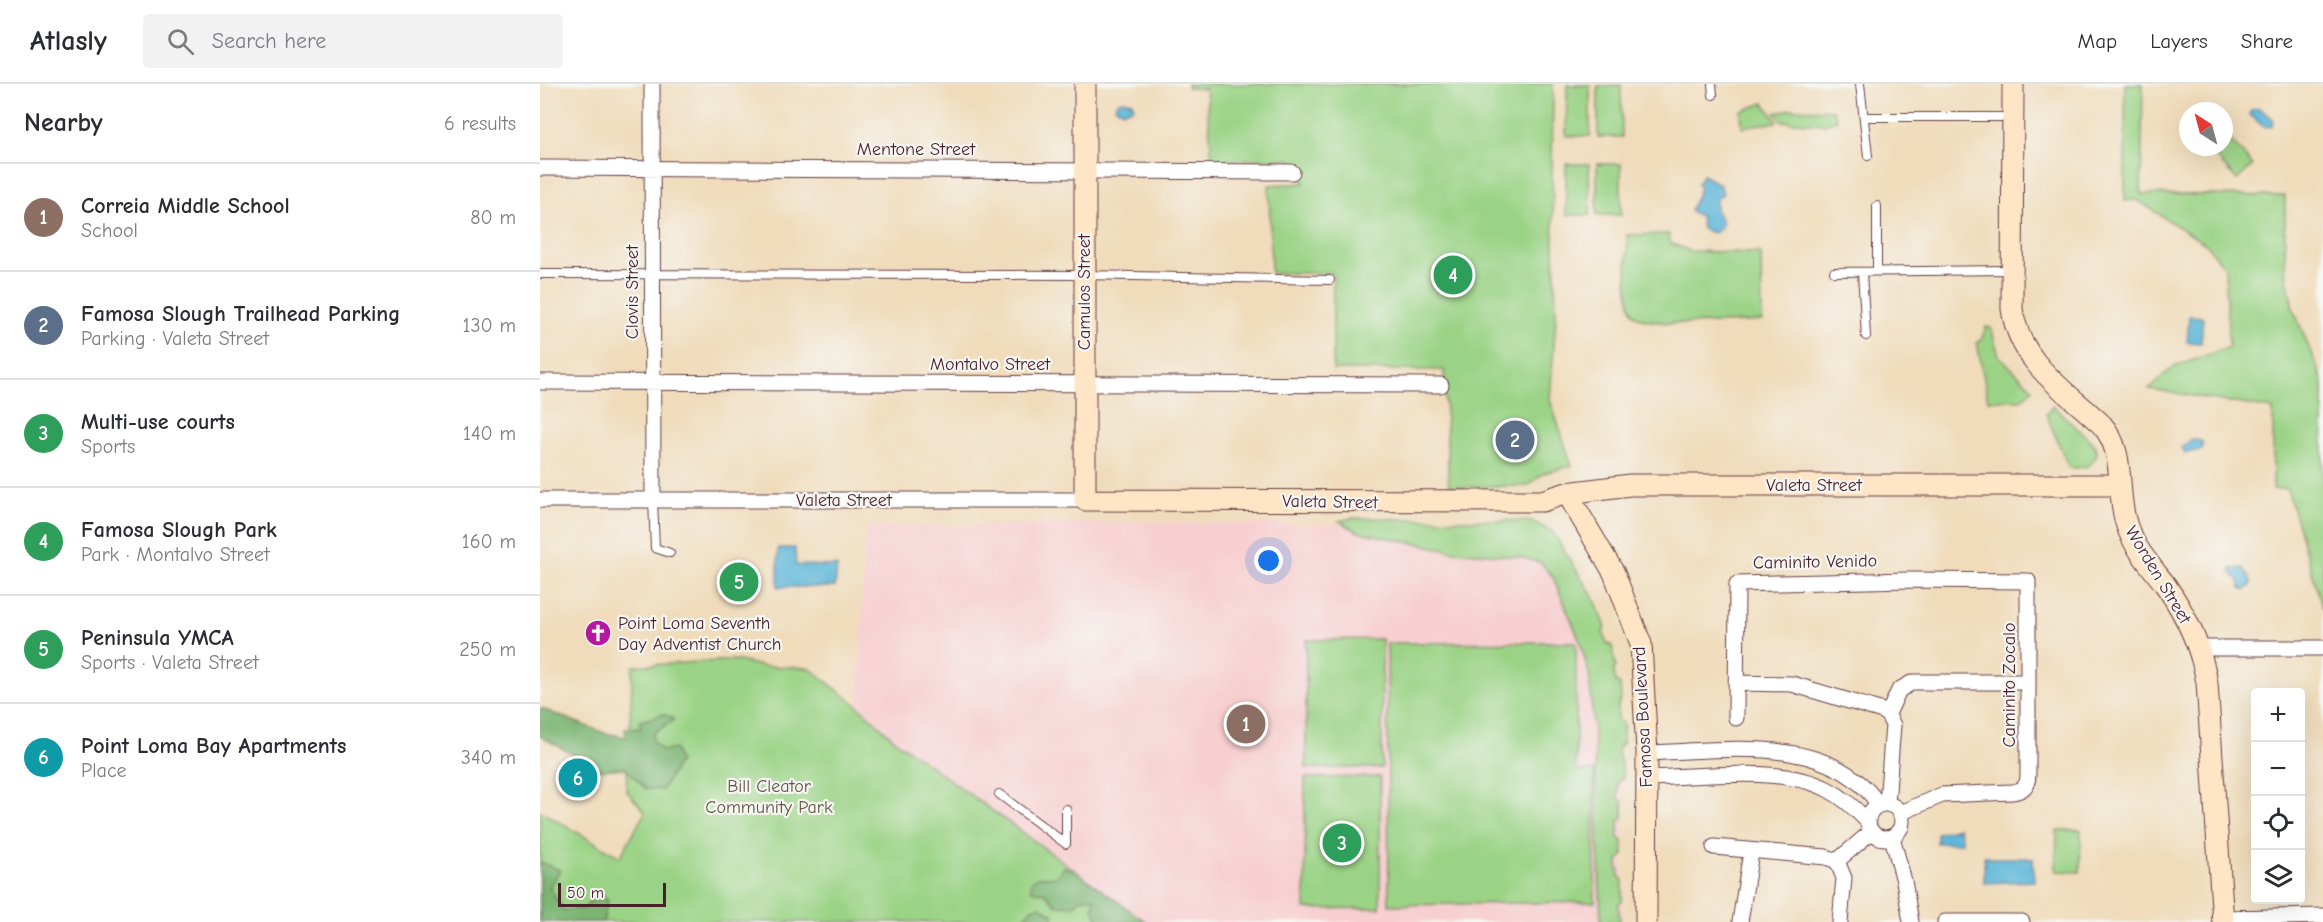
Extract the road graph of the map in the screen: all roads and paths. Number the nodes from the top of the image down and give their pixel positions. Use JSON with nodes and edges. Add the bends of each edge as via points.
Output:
{"nodes":[{"id":1,"x":652,"y":84,"type":"edge"},
{"id":2,"x":1085,"y":84,"type":"edge"},
{"id":3,"x":1713,"y":84,"type":"edge"},
{"id":4,"x":1860,"y":84,"type":"edge"},
{"id":5,"x":2013,"y":84,"type":"edge"},
{"id":6,"x":1713,"y":95,"type":"dead end"},
{"id":7,"x":1864,"y":117,"type":"junction"},
{"id":8,"x":2013,"y":117,"type":"junction"},
{"id":9,"x":1868,"y":156,"type":"dead end"},
{"id":10,"x":540,"y":168,"type":"edge"},
{"id":11,"x":652,"y":168,"type":"junction"},
{"id":12,"x":1084,"y":170,"type":"junction"},
{"id":13,"x":1292,"y":172,"type":"dead end"},
{"id":14,"x":1877,"y":206,"type":"dead end"},
{"id":15,"x":2012,"y":270,"type":"junction"},
{"id":16,"x":1877,"y":271,"type":"junction"},
{"id":17,"x":1862,"y":272,"type":"junction"},
{"id":18,"x":1834,"y":273,"type":"dead end"},
{"id":19,"x":540,"y":274,"type":"edge"},
{"id":20,"x":651,"y":274,"type":"junction"},
{"id":21,"x":1084,"y":275,"type":"junction"},
{"id":22,"x":1330,"y":280,"type":"dead end"},
{"id":23,"x":1866,"y":336,"type":"dead end"},
{"id":24,"x":540,"y":382,"type":"edge"},
{"id":25,"x":652,"y":383,"type":"junction"},
{"id":26,"x":1084,"y":383,"type":"junction"},
{"id":27,"x":1441,"y":385,"type":"dead end"},
{"id":28,"x":2119,"y":485,"type":"junction"},
{"id":29,"x":1567,"y":493,"type":"junction"},
{"id":30,"x":540,"y":500,"type":"edge"},
{"id":31,"x":653,"y":500,"type":"junction"},
{"id":32,"x":1085,"y":500,"type":"junction"},
{"id":33,"x":670,"y":553,"type":"dead end"},
{"id":34,"x":2028,"y":581,"type":"joint"},
{"id":35,"x":2200,"y":648,"type":"junction"},
{"id":36,"x":2323,"y":648,"type":"edge"},
{"id":37,"x":2028,"y":682,"type":"junction"},
{"id":38,"x":1737,"y":683,"type":"junction"},
{"id":39,"x":1888,"y":714,"type":"junction"},
{"id":40,"x":1736,"y":718,"type":"dead end"},
{"id":41,"x":1647,"y":753,"type":"junction"},
{"id":42,"x":1647,"y":778,"type":"junction"},
{"id":43,"x":999,"y":794,"type":"dead end"},
{"id":44,"x":1883,"y":805,"type":"junction"},
{"id":45,"x":1066,"y":809,"type":"dead end"},
{"id":46,"x":1900,"y":813,"type":"junction"},
{"id":47,"x":1869,"y":826,"type":"junction"},
{"id":48,"x":1892,"y":837,"type":"junction"},
{"id":49,"x":1713,"y":847,"type":"dead end"},
{"id":50,"x":1751,"y":852,"type":"junction"},
{"id":51,"x":1837,"y":861,"type":"junction"},
{"id":52,"x":2323,"y":916,"type":"edge"},
{"id":53,"x":2223,"y":920,"type":"edge"},
{"id":54,"x":1646,"y":922,"type":"edge"},
{"id":55,"x":1740,"y":922,"type":"edge"},
{"id":56,"x":1840,"y":922,"type":"edge"},
{"id":57,"x":1911,"y":922,"type":"edge"},
{"id":58,"x":1945,"y":922,"type":"edge"},
{"id":59,"x":1963,"y":922,"type":"edge"},
{"id":60,"x":2022,"y":922,"type":"edge"}],
"edges":[{"from":1,"to":11,"type":"street","name":"Clovis Street"},
{"from":2,"to":12,"type":"street","name":"Camulos Street"},
{"from":3,"to":6,"type":"lane"},
{"from":4,"to":7,"type":"lane"},
{"from":5,"to":8,"type":"street","name":"Worden Street"},
{"from":7,"to":8,"type":"lane"},
{"from":7,"to":9,"type":"lane"},
{"from":8,"to":15,"type":"street","name":"Worden Street"},
{"from":10,"to":11,"type":"street","name":"Mentone Street"},
{"from":11,"to":12,"type":"street","name":"Mentone Street"},
{"from":11,"to":20,"type":"street","name":"Clovis Street"},
{"from":12,"to":13,"type":"street","name":"Mentone Street"},
{"from":12,"to":21,"type":"street","name":"Camulos Street"},
{"from":14,"to":16,"type":"lane"},
{"from":15,"to":16,"type":"lane"},
{"from":15,"to":28,"type":"street","name":"Worden Street","via":[[2012,309],[2021,341],[2043,372],[2107,430],[2117,452]]},
{"from":16,"to":17,"type":"lane"},
{"from":17,"to":18,"type":"lane"},
{"from":17,"to":23,"type":"lane"},
{"from":19,"to":20,"type":"lane"},
{"from":20,"to":21,"type":"lane"},
{"from":20,"to":25,"type":"street","name":"Clovis Street"},
{"from":21,"to":22,"type":"lane"},
{"from":21,"to":26,"type":"street","name":"Camulos Street"},
{"from":24,"to":25,"type":"street","name":"Montalvo Street"},
{"from":25,"to":26,"type":"street","name":"Montalvo Street"},
{"from":25,"to":31,"type":"street","name":"Clovis Street"},
{"from":26,"to":27,"type":"street","name":"Montalvo Street"},
{"from":26,"to":32,"type":"street","name":"Camulos Street"},
{"from":28,"to":29,"type":"street","name":"Valeta Street","via":[[1630,485]]},
{"from":28,"to":35,"type":"street","name":"Worden Street","via":[[2124,519],[2132,539],[2177,602]]},
{"from":29,"to":32,"type":"street","name":"Valeta Street","via":[[1542,501],[1460,503]]},
{"from":29,"to":41,"type":"street","name":"Famosa Boulevard","via":[[1614,573],[1641,644]]},
{"from":30,"to":31,"type":"street","name":"Valeta Street"},
{"from":31,"to":32,"type":"street","name":"Valeta Street"},
{"from":31,"to":33,"type":"lane","via":[[655,548]]},
{"from":34,"to":37,"type":"street","name":"Caminito Zocalo"},
{"from":34,"to":38,"type":"street","name":"Caminito Venido","via":[[1909,579],[1737,584]]},
{"from":35,"to":36,"type":"street"},
{"from":35,"to":53,"type":"street","name":"Worden Street","via":[[2207,683]]},
{"from":37,"to":39,"type":"street","via":[[1913,682],[1899,690]]},
{"from":37,"to":46,"type":"street","name":"Caminito Zocalo","via":[[2028,779],[2024,789],[1942,795]]},
{"from":38,"to":39,"type":"street","via":[[1792,684],[1880,708]]},
{"from":38,"to":40,"type":"street","name":"Caminito Venido"},
{"from":39,"to":44,"type":"street","via":[[1893,725]]},
{"from":41,"to":42,"type":"street","name":"Famosa Boulevard"},
{"from":41,"to":44,"type":"street","via":[[1757,750],[1799,755],[1851,774]]},
{"from":42,"to":47,"type":"street","via":[[1759,775],[1791,779],[1826,788],[1854,807]]},
{"from":42,"to":54,"type":"street","name":"Famosa Boulevard"},
{"from":43,"to":45,"type":"lane","via":[[1066,844]]},
{"from":44,"to":46,"type":"street"},
{"from":44,"to":47,"type":"street","via":[[1872,810]]},
{"from":46,"to":48,"type":"street","via":[[1902,824]]},
{"from":47,"to":48,"type":"street","via":[[1880,838]]},
{"from":47,"to":51,"type":"street"},
{"from":48,"to":57,"type":"street"},
{"from":49,"to":50,"type":"street"},
{"from":50,"to":51,"type":"street"},
{"from":50,"to":55,"type":"street"},
{"from":51,"to":56,"type":"street","via":[[1844,878]]},
{"from":52,"to":53,"type":"street"},
{"from":58,"to":59,"type":"street"},
{"from":59,"to":60,"type":"street"}]}
